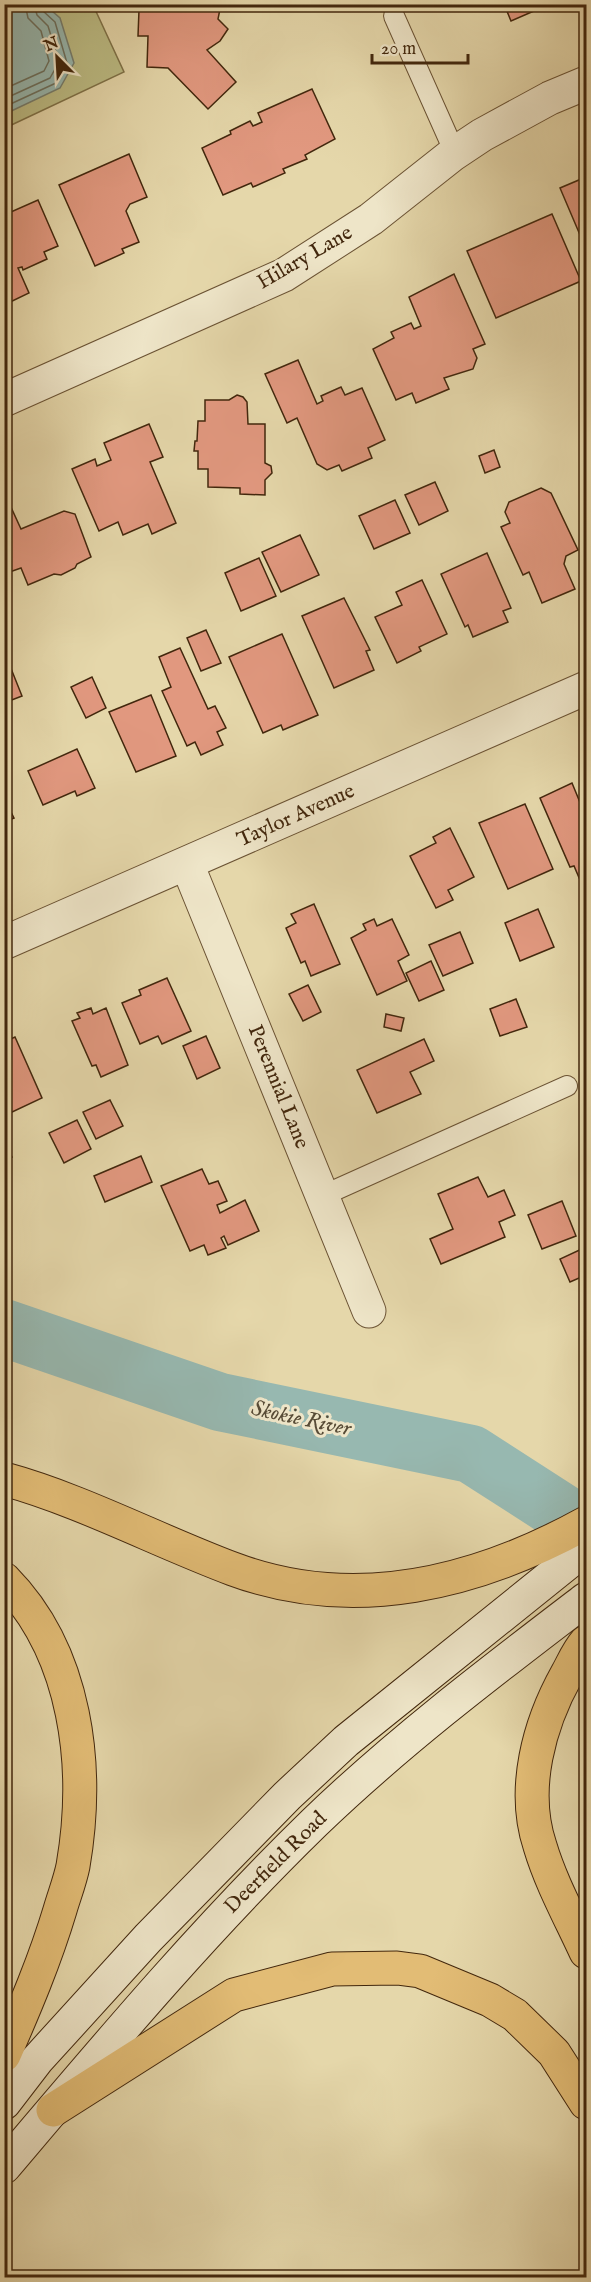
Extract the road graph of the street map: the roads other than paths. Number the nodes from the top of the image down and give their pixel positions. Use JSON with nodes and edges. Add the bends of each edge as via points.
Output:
{"nodes":[{"id":1,"x":394,"y":16,"type":"dead end"},
{"id":2,"x":586,"y":83,"type":"edge"},
{"id":3,"x":455,"y":153,"type":"junction"},
{"id":4,"x":4,"y":400,"type":"edge"},
{"id":5,"x":586,"y":688,"type":"edge"},
{"id":6,"x":187,"y":864,"type":"junction"},
{"id":7,"x":4,"y":943,"type":"edge"},
{"id":8,"x":567,"y":1086,"type":"dead end"},
{"id":9,"x":322,"y":1196,"type":"junction"},
{"id":10,"x":369,"y":1311,"type":"dead end"},
{"id":11,"x":4,"y":1479,"type":"edge"},
{"id":12,"x":586,"y":1523,"type":"edge"},
{"id":13,"x":579,"y":1555,"type":"edge"},
{"id":14,"x":4,"y":1579,"type":"edge"},
{"id":15,"x":586,"y":1599,"type":"edge"},
{"id":16,"x":586,"y":1642,"type":"edge"},
{"id":17,"x":586,"y":1952,"type":"edge"},
{"id":18,"x":4,"y":2055,"type":"edge"},
{"id":19,"x":4,"y":2103,"type":"edge"},
{"id":20,"x":586,"y":2103,"type":"edge"},
{"id":21,"x":53,"y":2110,"type":"junction"},
{"id":22,"x":4,"y":2167,"type":"edge"}],
"edges":[{"from":1,"to":3,"type":"lane"},
{"from":2,"to":3,"type":"street","name":"Hilary Lane"},
{"from":3,"to":4,"type":"street","name":"Hilary Lane","via":[[371,219],[284,275]]},
{"from":5,"to":6,"type":"street","name":"Taylor Avenue"},
{"from":6,"to":7,"type":"street","name":"Taylor Avenue"},
{"from":6,"to":9,"type":"street","name":"Perennial Lane"},
{"from":8,"to":9,"type":"lane"},
{"from":9,"to":10,"type":"street","name":"Perennial Lane"},
{"from":11,"to":12,"type":"highway","via":[[236,1570],[313,1589],[400,1589],[473,1572],[520,1556]]},
{"from":13,"to":19,"type":"street","name":"Deerfield Road","via":[[346,1741],[287,1796],[148,1938],[37,2060]]},
{"from":14,"to":18,"type":"highway","via":[[39,1621],[67,1687],[81,1769],[73,1867],[45,1961]]},
{"from":15,"to":21,"type":"street","name":"Deerfield Road","via":[[422,1729],[314,1823],[177,1964]]},
{"from":16,"to":17,"type":"highway","via":[[550,1705],[538,1739],[532,1808],[539,1845]]},
{"from":20,"to":21,"type":"highway","via":[[554,2053],[515,2015],[490,2000],[420,1971],[397,1968],[332,1969],[234,1995]]},
{"from":21,"to":22,"type":"street","name":"Deerfield Road"}]}
